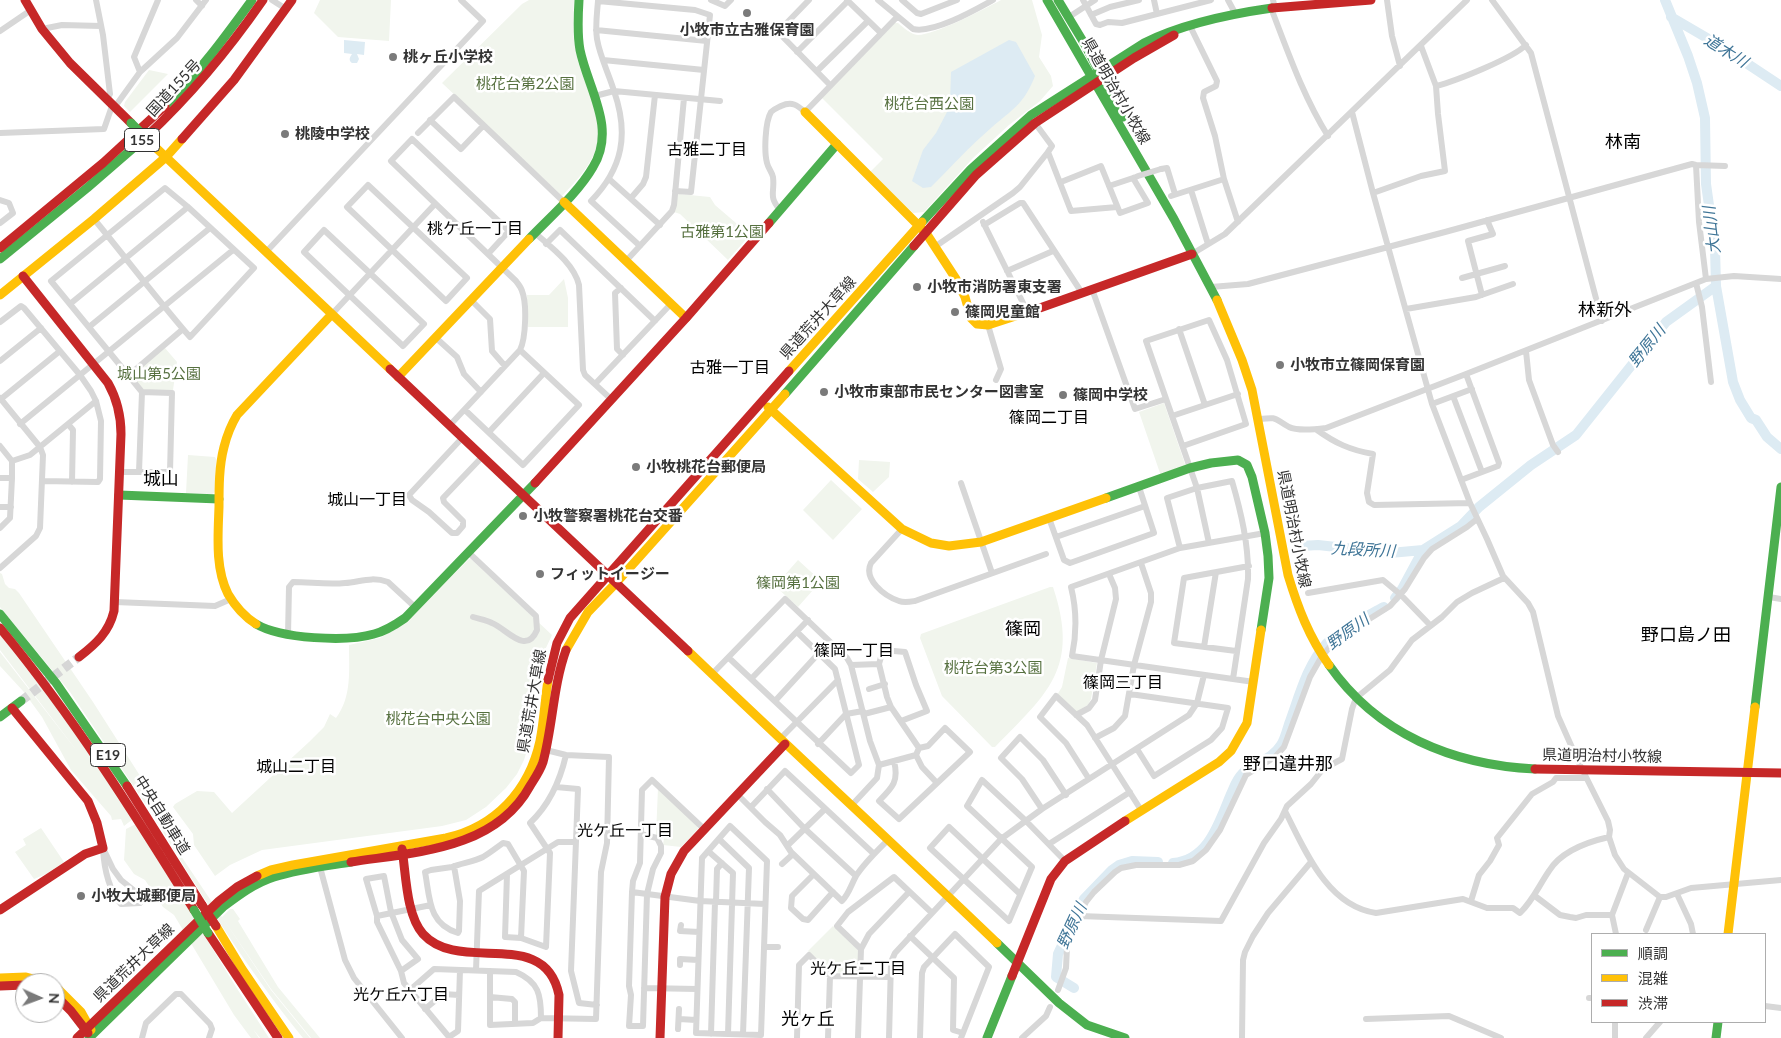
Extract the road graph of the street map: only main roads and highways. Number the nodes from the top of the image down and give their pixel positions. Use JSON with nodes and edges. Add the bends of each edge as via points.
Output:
{"nodes":[{"id":1,"x":25,"y":0,"type":"edge"},
{"id":2,"x":252,"y":0,"type":"edge"},
{"id":3,"x":263,"y":0,"type":"edge"},
{"id":4,"x":292,"y":0,"type":"edge"},
{"id":5,"x":579,"y":0,"type":"edge"},
{"id":6,"x":1047,"y":0,"type":"edge"},
{"id":7,"x":1058,"y":0,"type":"edge"},
{"id":8,"x":1371,"y":0,"type":"edge"},
{"id":9,"x":1273,"y":5,"type":"edge"},
{"id":10,"x":1098,"y":77,"type":"junction"},
{"id":11,"x":805,"y":112,"type":"road end"},
{"id":12,"x":837,"y":144,"type":"junction"},
{"id":13,"x":166,"y":157,"type":"junction"},
{"id":14,"x":564,"y":202,"type":"junction"},
{"id":15,"x":918,"y":226,"type":"junction"},
{"id":16,"x":926,"y":233,"type":"junction"},
{"id":17,"x":0,"y":248,"type":"edge"},
{"id":18,"x":1192,"y":254,"type":"junction"},
{"id":19,"x":0,"y":259,"type":"edge"},
{"id":20,"x":23,"y":276,"type":"junction"},
{"id":21,"x":0,"y":295,"type":"edge"},
{"id":22,"x":332,"y":314,"type":"junction"},
{"id":23,"x":686,"y":318,"type":"junction"},
{"id":24,"x":398,"y":377,"type":"junction"},
{"id":25,"x":762,"y":402,"type":"junction"},
{"id":26,"x":771,"y":410,"type":"junction"},
{"id":27,"x":1781,"y":487,"type":"edge"},
{"id":28,"x":524,"y":494,"type":"junction"},
{"id":29,"x":119,"y":495,"type":"junction"},
{"id":30,"x":219,"y":498,"type":"junction"},
{"id":31,"x":608,"y":575,"type":"junction"},
{"id":32,"x":616,"y":583,"type":"junction"},
{"id":33,"x":0,"y":614,"type":"edge"},
{"id":34,"x":0,"y":628,"type":"edge"},
{"id":35,"x":79,"y":657,"type":"tunnel mouth"},
{"id":36,"x":21,"y":701,"type":"tunnel mouth"},
{"id":37,"x":12,"y":708,"type":"junction"},
{"id":38,"x":0,"y":717,"type":"edge"},
{"id":39,"x":782,"y":741,"type":"junction"},
{"id":40,"x":1747,"y":772,"type":"junction"},
{"id":41,"x":1781,"y":772,"type":"edge"},
{"id":42,"x":402,"y":851,"type":"junction"},
{"id":43,"x":198,"y":908,"type":"junction"},
{"id":44,"x":0,"y":910,"type":"edge"},
{"id":45,"x":1728,"y":933,"type":"edge"},
{"id":46,"x":1018,"y":962,"type":"junction"},
{"id":47,"x":15,"y":977,"type":"edge"},
{"id":48,"x":0,"y":978,"type":"edge"},
{"id":49,"x":15,"y":985,"type":"edge"},
{"id":50,"x":0,"y":986,"type":"edge"},
{"id":51,"x":65,"y":994,"type":"edge"},
{"id":52,"x":65,"y":1005,"type":"edge"},
{"id":53,"x":1718,"y":1023,"type":"edge"},
{"id":54,"x":90,"y":1033,"type":"edge"},
{"id":55,"x":77,"y":1038,"type":"edge"},
{"id":56,"x":278,"y":1038,"type":"edge"},
{"id":57,"x":289,"y":1038,"type":"edge"},
{"id":58,"x":558,"y":1038,"type":"edge"},
{"id":59,"x":660,"y":1038,"type":"edge"},
{"id":60,"x":987,"y":1038,"type":"edge"},
{"id":61,"x":1125,"y":1038,"type":"edge"},
{"id":62,"x":1716,"y":1038,"type":"edge"}],
"edges":[{"from":1,"to":13,"type":"main road","bridge":true,"via":[[42,29],[70,64]]},
{"from":2,"to":17,"type":"main road","name":"国道155号","number":"155","via":[[209,58],[132,139]]},
{"from":3,"to":19,"type":"main road","name":"国道155号","number":"155","via":[[181,103],[108,172]]},
{"from":4,"to":13,"type":"main road","via":[[234,80]]},
{"from":5,"to":14,"type":"main road","via":[[580,48],[603,128],[600,153],[588,176]]},
{"from":6,"to":10,"type":"main road","name":"県道明治村小牧線"},
{"from":7,"to":10,"type":"main road","name":"県道明治村小牧線"},
{"from":8,"to":9,"type":"main road","name":"県道荒井大草線"},
{"from":9,"to":10,"type":"main road","name":"県道荒井大草線","via":[[1158,36]]},
{"from":10,"to":15,"type":"main road","name":"県道荒井大草線","via":[[1031,115],[971,169]]},
{"from":10,"to":16,"type":"main road","name":"県道荒井大草線","via":[[976,174]]},
{"from":10,"to":18,"type":"main road","name":"県道明治村小牧線","via":[[1169,195]]},
{"from":11,"to":12,"type":"main road"},
{"from":12,"to":15,"type":"main road"},
{"from":12,"to":23,"type":"main road"},
{"from":13,"to":20,"type":"main road"},
{"from":13,"to":22,"type":"main road"},
{"from":14,"to":23,"type":"main road"},
{"from":14,"to":24,"type":"main road"},
{"from":15,"to":16,"type":"main road"},
{"from":15,"to":25,"type":"main road","name":"県道荒井大草線"},
{"from":16,"to":18,"type":"main road","via":[[956,278],[971,318],[977,324],[988,325]]},
{"from":16,"to":26,"type":"main road","name":"県道荒井大草線"},
{"from":18,"to":40,"type":"main road","name":"県道明治村小牧線","via":[[1227,319],[1252,390],[1295,599],[1321,653],[1356,698],[1401,732],[1435,750],[1474,762],[1584,774]]},
{"from":20,"to":21,"type":"main road"},
{"from":20,"to":29,"type":"main road","via":[[108,382],[120,411]]},
{"from":22,"to":24,"type":"main road"},
{"from":22,"to":30,"type":"main road","via":[[232,423],[221,454]]},
{"from":23,"to":28,"type":"main road"},
{"from":24,"to":28,"type":"main road"},
{"from":25,"to":26,"type":"main road"},
{"from":25,"to":31,"type":"main road","name":"県道荒井大草線"},
{"from":26,"to":32,"type":"main road","name":"県道荒井大草線"},
{"from":26,"to":46,"type":"main road","via":[[902,529],[921,541],[938,546],[957,547],[981,542],[1190,468],[1238,460],[1247,464],[1265,533],[1269,578],[1247,722],[1231,751],[1218,762],[1065,861],[1051,879]]},
{"from":27,"to":40,"type":"main road"},
{"from":28,"to":30,"type":"main road","via":[[394,626],[372,636],[346,638],[288,636],[272,632],[239,610],[223,585],[218,564]]},
{"from":28,"to":31,"type":"main road"},
{"from":29,"to":30,"type":"main road"},
{"from":29,"to":35,"type":"main road","via":[[112,621],[97,643]]},
{"from":31,"to":32,"type":"main road"},
{"from":31,"to":42,"type":"main road","name":"県道荒井大草線","via":[[578,608],[558,639],[551,665],[539,750],[520,791],[499,813],[474,829]]},
{"from":32,"to":39,"type":"main road"},
{"from":32,"to":42,"type":"main road","name":"県道荒井大草線","via":[[588,612],[568,644],[560,667],[546,750],[538,775],[519,804],[477,836],[460,843],[444,848]]},
{"from":33,"to":43,"type":"main road","name":"中央自動車道","number":"E19","via":[[45,667],[104,749]]},
{"from":34,"to":43,"type":"main road","name":"中央自動車道","number":"E19","via":[[97,755]]},
{"from":36,"to":37,"type":"main road"},
{"from":37,"to":38,"type":"main road"},
{"from":37,"to":44,"type":"main road","via":[[88,801],[103,848],[85,854]]},
{"from":39,"to":46,"type":"main road"},
{"from":39,"to":59,"type":"main road","via":[[674,866],[665,896]]},
{"from":40,"to":41,"type":"main road","name":"県道明治村小牧線"},
{"from":40,"to":45,"type":"main road"},
{"from":42,"to":54,"type":"main road","name":"県道荒井大草線","via":[[272,877],[259,883],[234,898]]},
{"from":42,"to":54,"type":"main road","name":"県道荒井大草線","via":[[299,864],[270,871],[244,883],[219,901]]},
{"from":42,"to":58,"type":"main road","via":[[414,918],[422,932],[432,943],[449,951],[517,954],[541,964],[557,987],[560,1002]]},
{"from":43,"to":56,"type":"main road","name":"中央自動車道","number":"E19","bridge":true,"via":[[208,934]]},
{"from":43,"to":57,"type":"main road","name":"中央自動車道","number":"E19","bridge":true,"via":[[216,926]]},
{"from":46,"to":60,"type":"main road"},
{"from":46,"to":61,"type":"main road","via":[[1087,1025]]},
{"from":47,"to":48,"type":"main road"},
{"from":49,"to":50,"type":"main road"},
{"from":51,"to":54,"type":"main road"},
{"from":52,"to":54,"type":"main road"},
{"from":53,"to":62,"type":"main road"},
{"from":54,"to":55,"type":"main road","name":"県道荒井大草線"}]}
